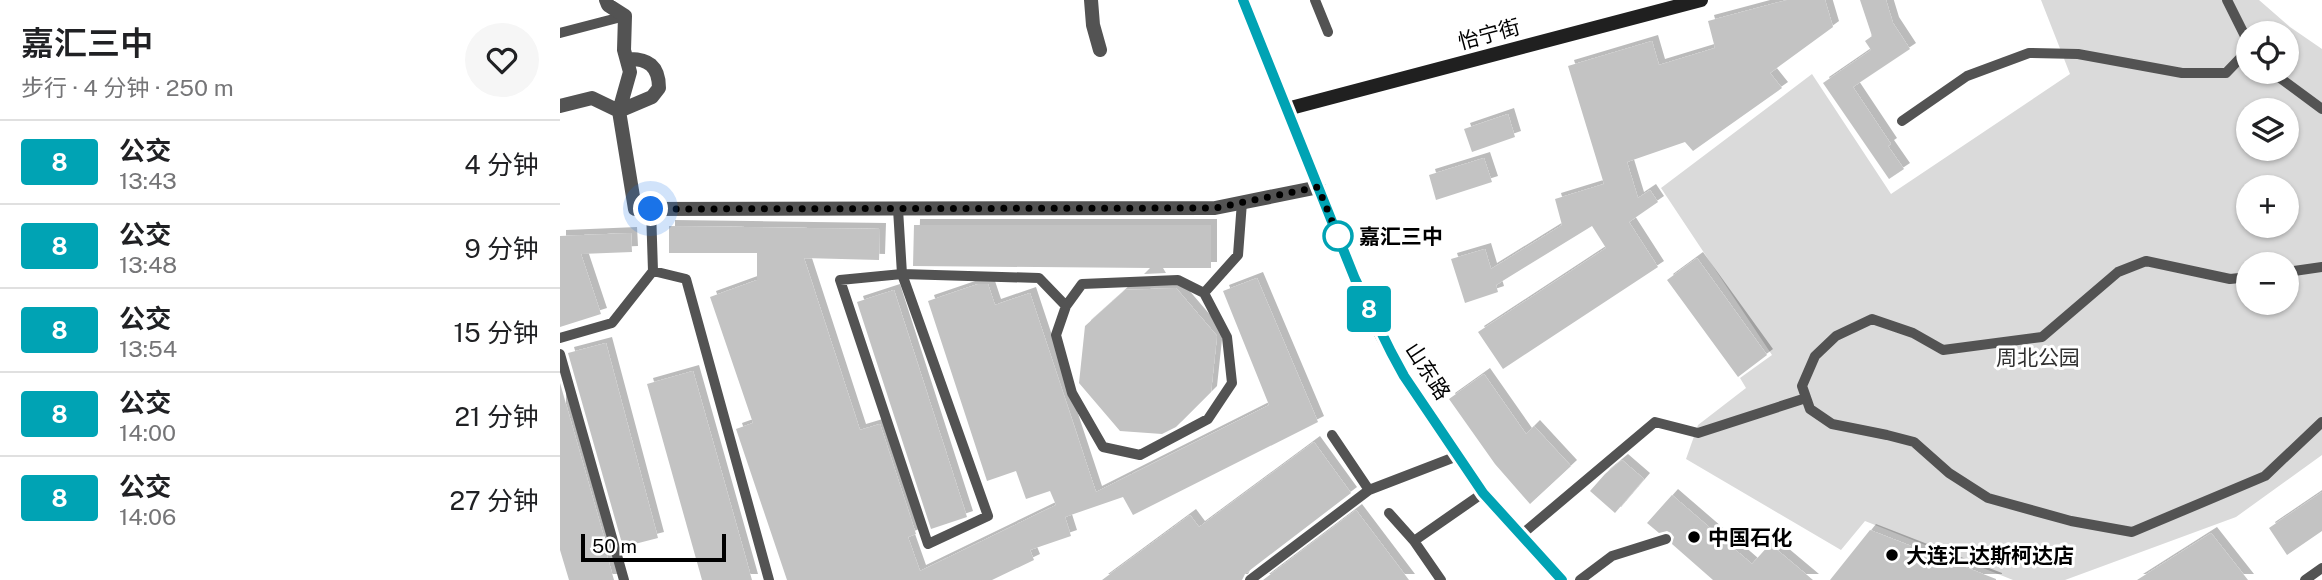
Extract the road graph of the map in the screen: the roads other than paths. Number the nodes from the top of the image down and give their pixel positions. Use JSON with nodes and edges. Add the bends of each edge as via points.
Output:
{"nodes":[{"id":1,"x":606,"y":0,"type":"edge"},
{"id":2,"x":1091,"y":0,"type":"edge"},
{"id":3,"x":1243,"y":0,"type":"edge"},
{"id":4,"x":1315,"y":0,"type":"edge"},
{"id":5,"x":1701,"y":0,"type":"edge"},
{"id":6,"x":2227,"y":0,"type":"edge"},
{"id":7,"x":625,"y":16,"type":"junction"},
{"id":8,"x":2237,"y":21,"type":"edge"},
{"id":9,"x":1328,"y":32,"type":"dead end"},
{"id":10,"x":560,"y":33,"type":"edge"},
{"id":11,"x":1100,"y":50,"type":"dead end"},
{"id":12,"x":627,"y":59,"type":"junction"},
{"id":13,"x":2236,"y":61,"type":"edge"},
{"id":14,"x":2288,"y":84,"type":"edge"},
{"id":15,"x":560,"y":106,"type":"edge"},
{"id":16,"x":1287,"y":109,"type":"junction"},
{"id":17,"x":2322,"y":109,"type":"edge"},
{"id":18,"x":619,"y":111,"type":"junction"},
{"id":19,"x":1902,"y":121,"type":"dead end"},
{"id":20,"x":1318,"y":187,"type":"junction"},
{"id":21,"x":1242,"y":202,"type":"junction"},
{"id":22,"x":651,"y":209,"type":"junction"},
{"id":23,"x":898,"y":209,"type":"junction"},
{"id":24,"x":2322,"y":267,"type":"edge"},
{"id":25,"x":2299,"y":270,"type":"edge"},
{"id":26,"x":653,"y":271,"type":"junction"},
{"id":27,"x":902,"y":274,"type":"junction"},
{"id":28,"x":2236,"y":278,"type":"edge"},
{"id":29,"x":1204,"y":293,"type":"junction"},
{"id":30,"x":1066,"y":306,"type":"junction"},
{"id":31,"x":560,"y":338,"type":"edge"},
{"id":32,"x":560,"y":355,"type":"edge"},
{"id":33,"x":1806,"y":398,"type":"junction"},
{"id":34,"x":2322,"y":422,"type":"edge"},
{"id":35,"x":1332,"y":435,"type":"dead end"},
{"id":36,"x":1460,"y":455,"type":"junction"},
{"id":37,"x":1369,"y":491,"type":"junction"},
{"id":38,"x":1483,"y":493,"type":"junction"},
{"id":39,"x":1389,"y":513,"type":"dead end"},
{"id":40,"x":1521,"y":535,"type":"junction"},
{"id":41,"x":1666,"y":540,"type":"dead end"},
{"id":42,"x":1413,"y":541,"type":"junction"},
{"id":43,"x":2322,"y":568,"type":"edge"},
{"id":44,"x":624,"y":580,"type":"edge"},
{"id":45,"x":769,"y":580,"type":"edge"},
{"id":46,"x":1250,"y":580,"type":"edge"},
{"id":47,"x":1441,"y":580,"type":"edge"},
{"id":48,"x":1562,"y":580,"type":"edge"},
{"id":49,"x":1580,"y":580,"type":"edge"},
{"id":50,"x":2305,"y":580,"type":"edge"}],
"edges":[{"from":1,"to":7,"type":"street"},
{"from":2,"to":11,"type":"street"},
{"from":3,"to":16,"type":"main road","name":"山东路"},
{"from":4,"to":9,"type":"lane"},
{"from":5,"to":16,"type":"main road","name":"怡宁街"},
{"from":6,"to":8,"type":"lane"},
{"from":7,"to":10,"type":"lane"},
{"from":7,"to":12,"type":"street"},
{"from":12,"to":18,"type":"street","via":[[630,72]]},
{"from":12,"to":18,"type":"street","via":[[640,58],[652,66],[659,76],[659,88],[652,97]]},
{"from":13,"to":19,"type":"lane","via":[[2226,73],[2182,73],[2078,54],[2029,53],[1967,76]]},
{"from":14,"to":17,"type":"lane"},
{"from":15,"to":18,"type":"street","via":[[592,98]]},
{"from":16,"to":20,"type":"main road","name":"山东路"},
{"from":18,"to":22,"type":"street","via":[[635,209]]},
{"from":20,"to":21,"type":"street"},
{"from":20,"to":36,"type":"main road","name":"山东路","via":[[1378,328],[1404,376]]},
{"from":21,"to":23,"type":"street","via":[[1215,208]]},
{"from":21,"to":29,"type":"lane","via":[[1238,255]]},
{"from":22,"to":23,"type":"street"},
{"from":22,"to":26,"type":"lane"},
{"from":23,"to":27,"type":"lane"},
{"from":24,"to":25,"type":"lane"},
{"from":26,"to":31,"type":"lane","via":[[612,323]]},
{"from":26,"to":45,"type":"lane","via":[[686,279]]},
{"from":27,"to":27,"type":"lane","via":[[988,516],[928,544],[840,281]]},
{"from":27,"to":30,"type":"lane","via":[[1039,278]]},
{"from":28,"to":33,"type":"lane","via":[[2146,261],[2118,272],[2042,337],[1943,351],[1913,333],[1872,319],[1836,336],[1815,356],[1802,386]]},
{"from":29,"to":30,"type":"lane","via":[[1178,280],[1082,284]]},
{"from":29,"to":30,"type":"lane","via":[[1227,337],[1232,383],[1208,419],[1140,455],[1103,447],[1072,393],[1056,335]]},
{"from":32,"to":44,"type":"lane"},
{"from":33,"to":34,"type":"lane","via":[[1810,409],[1832,424],[1914,442],[1949,473],[1988,498],[2071,522],[2133,532],[2265,476]]},
{"from":33,"to":40,"type":"lane","via":[[1699,433],[1655,422]]},
{"from":35,"to":37,"type":"lane"},
{"from":36,"to":37,"type":"lane"},
{"from":36,"to":38,"type":"main road","name":"山东路"},
{"from":37,"to":46,"type":"lane"},
{"from":38,"to":40,"type":"main road","name":"山东路"},
{"from":38,"to":42,"type":"lane"},
{"from":39,"to":42,"type":"lane"},
{"from":40,"to":48,"type":"main road","name":"山东路"},
{"from":41,"to":49,"type":"lane","via":[[1612,556]]},
{"from":42,"to":47,"type":"lane"},
{"from":43,"to":50,"type":"lane"}]}
